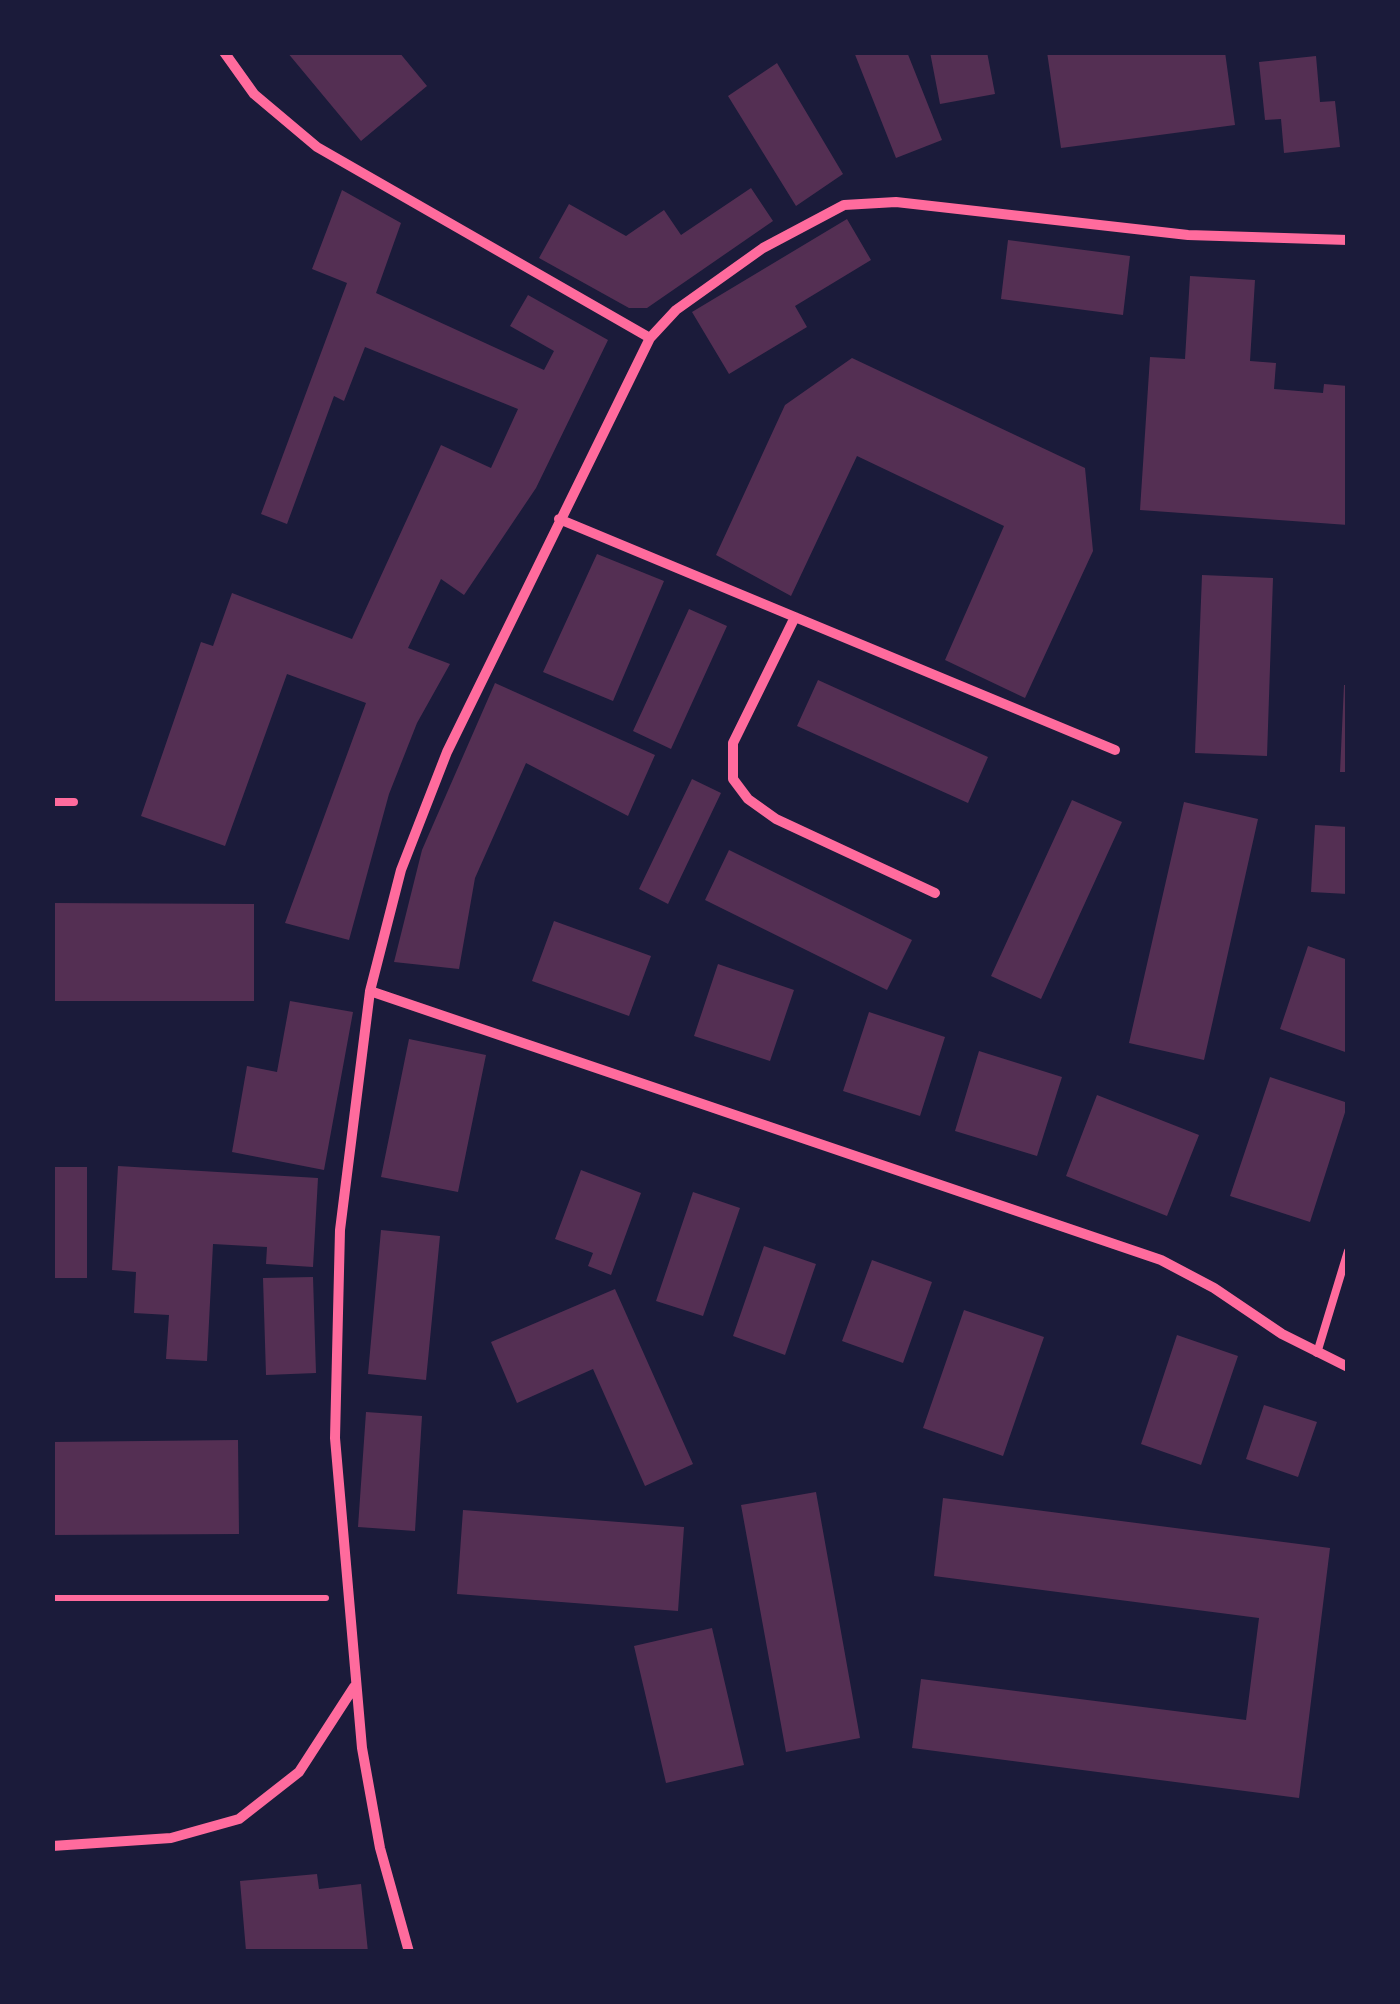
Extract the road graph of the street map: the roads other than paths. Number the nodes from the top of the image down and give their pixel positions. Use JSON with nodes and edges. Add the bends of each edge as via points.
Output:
{"nodes":[{"id":1,"x":224,"y":52,"type":"edge"},
{"id":2,"x":1348,"y":240,"type":"edge"},
{"id":3,"x":650,"y":338,"type":"junction"},
{"id":4,"x":559,"y":519,"type":"junction"},
{"id":5,"x":795,"y":618,"type":"junction"},
{"id":6,"x":1115,"y":750,"type":"dead end"},
{"id":7,"x":52,"y":802,"type":"edge"},
{"id":8,"x":74,"y":802,"type":"dead end"},
{"id":9,"x":935,"y":893,"type":"dead end"},
{"id":10,"x":370,"y":991,"type":"junction"},
{"id":11,"x":1348,"y":1251,"type":"edge"},
{"id":12,"x":1317,"y":1353,"type":"junction"},
{"id":13,"x":1348,"y":1367,"type":"edge"},
{"id":14,"x":355,"y":1686,"type":"junction"},
{"id":15,"x":52,"y":1846,"type":"edge"},
{"id":16,"x":409,"y":1952,"type":"edge"}],
"edges":[{"from":1,"to":3,"type":"street","via":[[254,94],[317,147]]},
{"from":2,"to":3,"type":"street","via":[[1188,235],[896,202],[844,205],[763,248],[676,310]]},
{"from":3,"to":4,"type":"street"},
{"from":4,"to":5,"type":"street"},
{"from":4,"to":10,"type":"street","via":[[419,820]]},
{"from":5,"to":6,"type":"street"},
{"from":5,"to":9,"type":"street","via":[[732,743],[733,779],[776,818]]},
{"from":7,"to":8,"type":"lane"},
{"from":10,"to":12,"type":"street","via":[[1160,1260]]},
{"from":10,"to":14,"type":"street","via":[[337,1280],[336,1438]]},
{"from":11,"to":12,"type":"lane"},
{"from":12,"to":13,"type":"street"},
{"from":14,"to":15,"type":"street","via":[[299,1772],[239,1819],[171,1838]]},
{"from":14,"to":16,"type":"street","via":[[380,1848]]}]}
